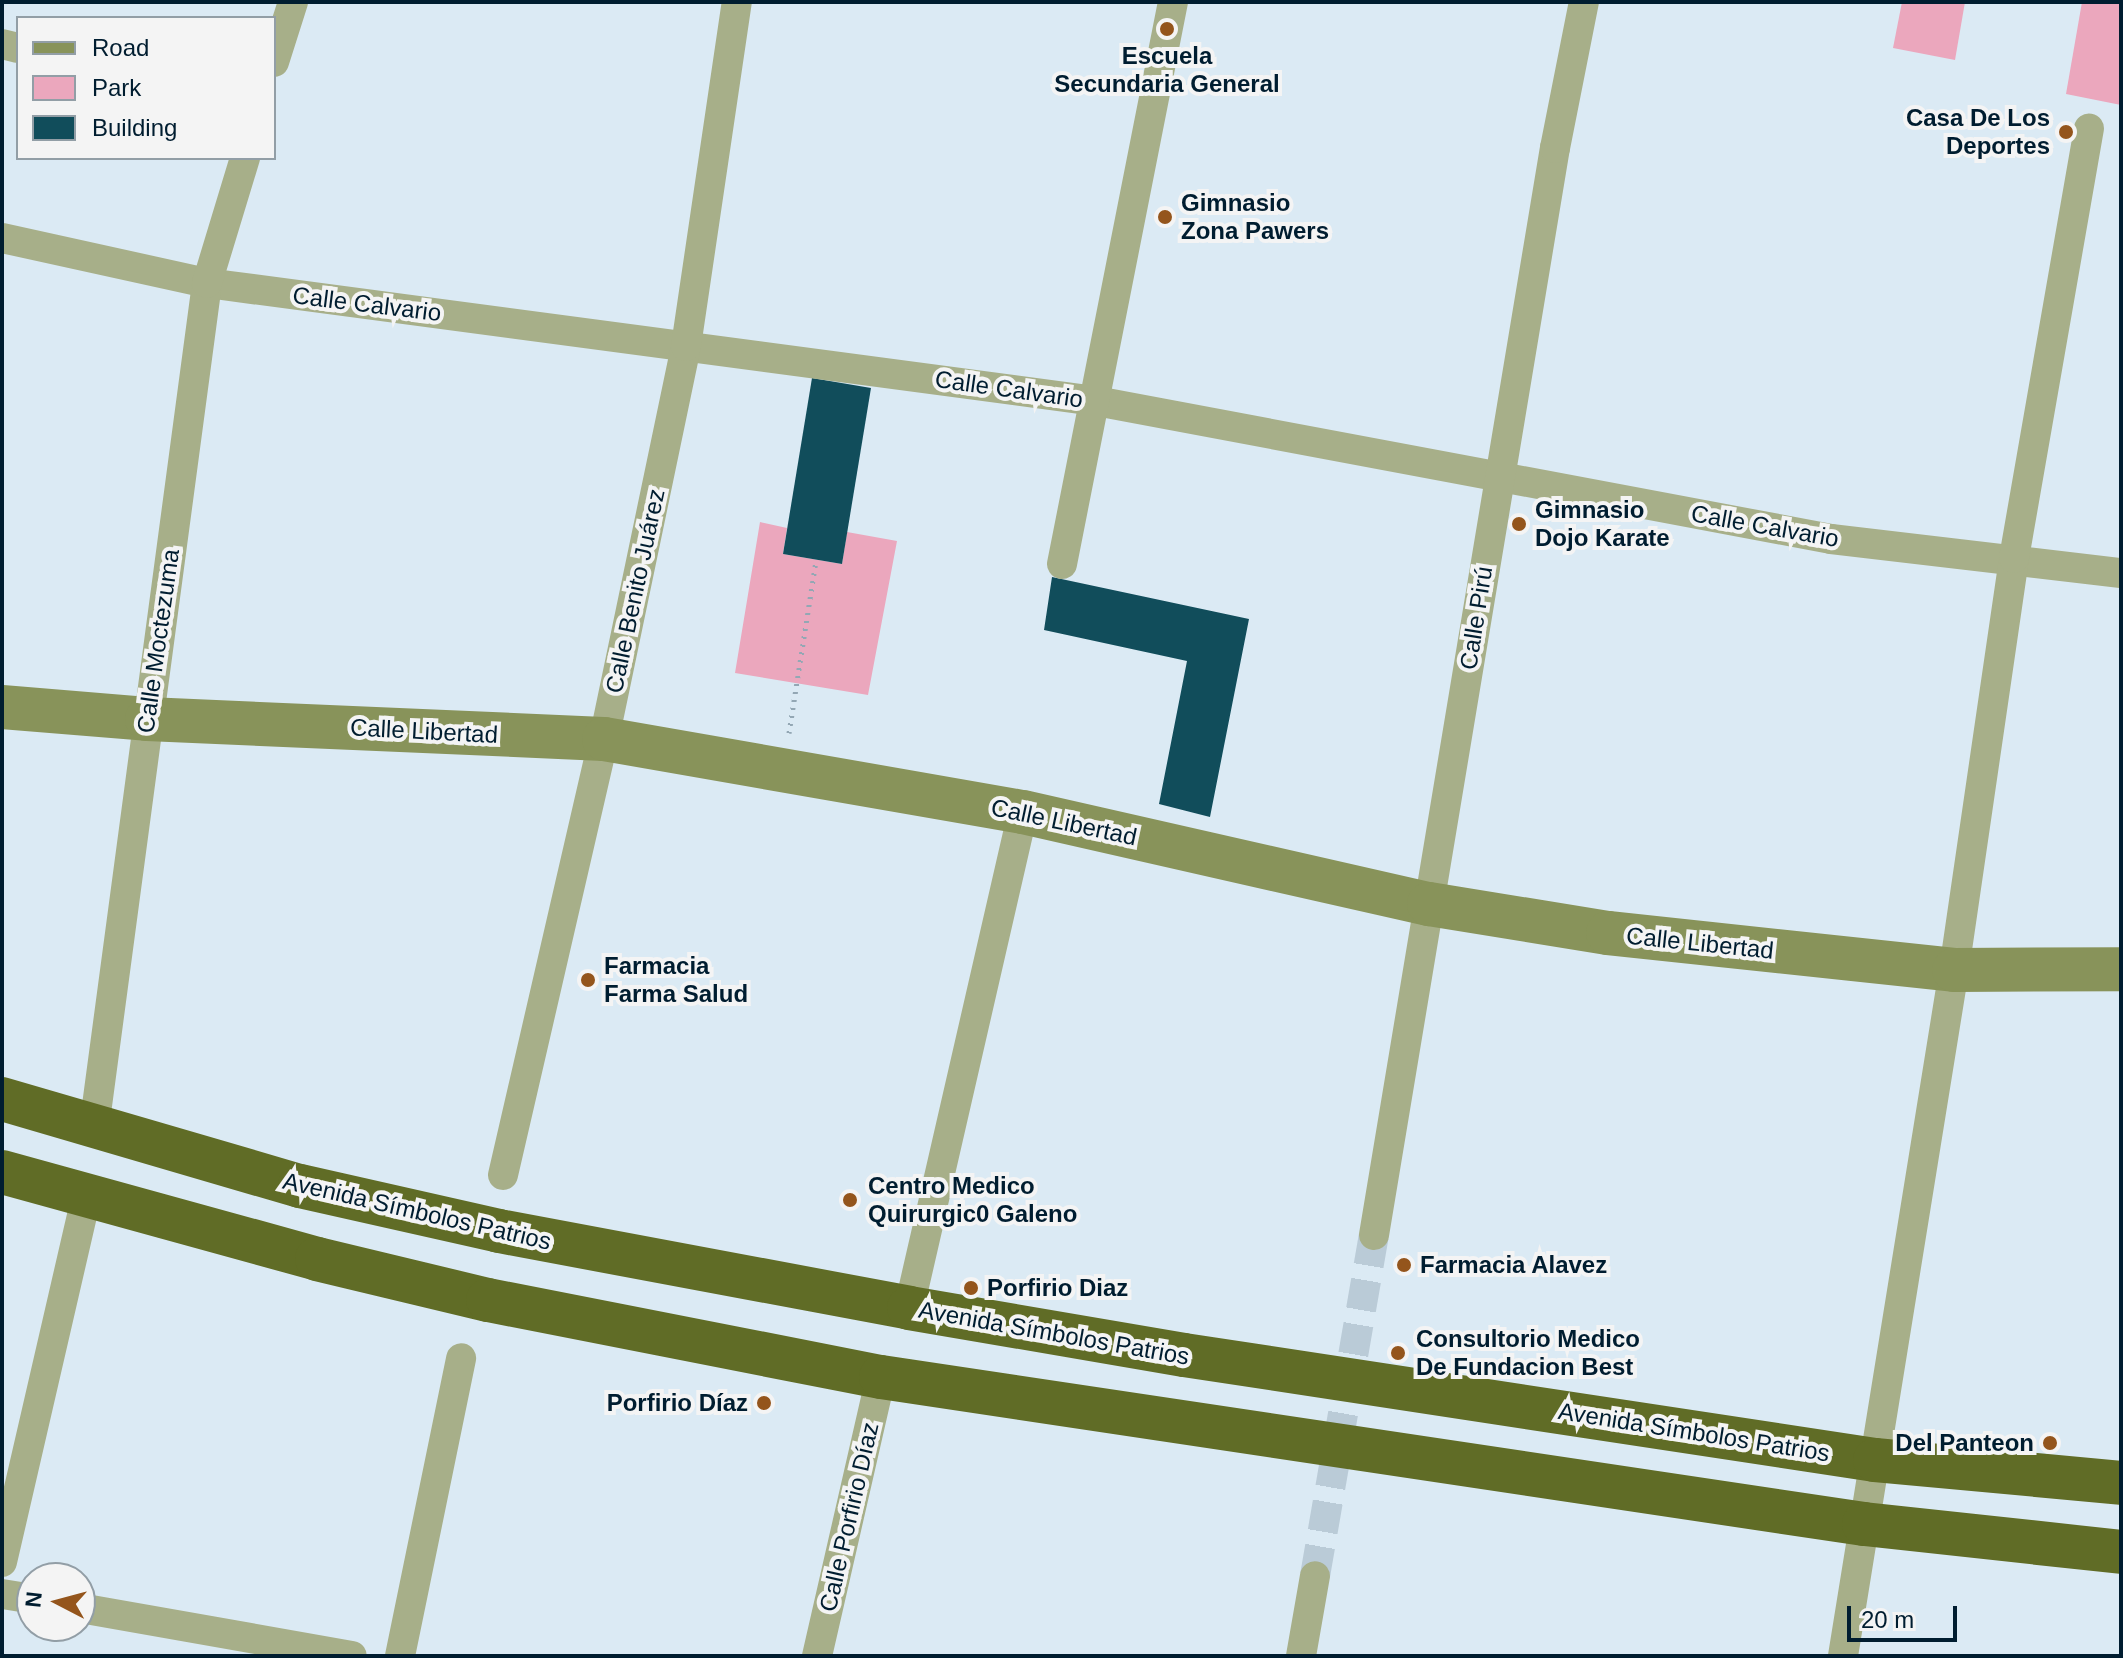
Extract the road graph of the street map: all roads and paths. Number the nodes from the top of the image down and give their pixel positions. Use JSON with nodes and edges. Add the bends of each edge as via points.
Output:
{"nodes":[{"id":1,"x":293,"y":2,"type":"edge"},
{"id":2,"x":737,"y":2,"type":"edge"},
{"id":3,"x":1173,"y":2,"type":"edge"},
{"id":4,"x":1584,"y":2,"type":"edge"},
{"id":5,"x":276,"y":56,"type":"edge"},
{"id":6,"x":2089,"y":128,"type":"dead end"},
{"id":7,"x":244,"y":160,"type":"edge"},
{"id":8,"x":2,"y":238,"type":"edge"},
{"id":9,"x":207,"y":283,"type":"junction"},
{"id":10,"x":686,"y":346,"type":"junction"},
{"id":11,"x":1096,"y":401,"type":"junction"},
{"id":12,"x":1499,"y":477,"type":"junction"},
{"id":13,"x":2014,"y":558,"type":"junction"},
{"id":14,"x":816,"y":560,"type":"dead end"},
{"id":15,"x":1062,"y":564,"type":"dead end"},
{"id":16,"x":2121,"y":573,"type":"edge"},
{"id":17,"x":2,"y":707,"type":"edge"},
{"id":18,"x":147,"y":719,"type":"junction"},
{"id":19,"x":604,"y":739,"type":"junction"},
{"id":20,"x":782,"y":770,"type":"junction"},
{"id":21,"x":1023,"y":812,"type":"junction"},
{"id":22,"x":1429,"y":904,"type":"junction"},
{"id":23,"x":2121,"y":969,"type":"edge"},
{"id":24,"x":1954,"y":970,"type":"junction"},
{"id":25,"x":2,"y":1099,"type":"edge"},
{"id":26,"x":94,"y":1128,"type":"junction"},
{"id":27,"x":2,"y":1172,"type":"edge"},
{"id":28,"x":503,"y":1175,"type":"dead end"},
{"id":29,"x":86,"y":1197,"type":"junction"},
{"id":30,"x":1374,"y":1235,"type":"tunnel mouth"},
{"id":31,"x":909,"y":1308,"type":"junction"},
{"id":32,"x":461,"y":1358,"type":"dead end"},
{"id":33,"x":881,"y":1377,"type":"junction"},
{"id":34,"x":1875,"y":1460,"type":"junction"},
{"id":35,"x":2121,"y":1483,"type":"edge"},
{"id":36,"x":1864,"y":1524,"type":"junction"},
{"id":37,"x":2121,"y":1552,"type":"edge"},
{"id":38,"x":2,"y":1562,"type":"edge"},
{"id":39,"x":1315,"y":1576,"type":"tunnel mouth"},
{"id":40,"x":96,"y":1611,"type":"edge"},
{"id":41,"x":352,"y":1656,"type":"edge"},
{"id":42,"x":400,"y":1656,"type":"edge"},
{"id":43,"x":817,"y":1656,"type":"edge"},
{"id":44,"x":1301,"y":1656,"type":"edge"},
{"id":45,"x":1843,"y":1656,"type":"edge"}],
"edges":[{"from":1,"to":5,"type":"street"},
{"from":2,"to":10,"type":"street","name":"Calle Benito Juárez"},
{"from":3,"to":11,"type":"street"},
{"from":4,"to":12,"type":"street","name":"Calle Pirú"},
{"from":6,"to":13,"type":"street"},
{"from":7,"to":9,"type":"street","name":"Calle Moctezuma"},
{"from":8,"to":9,"type":"street","name":"Calle Calvario"},
{"from":9,"to":10,"type":"street","name":"Calle Calvario"},
{"from":9,"to":18,"type":"street","name":"Calle Moctezuma"},
{"from":10,"to":11,"type":"street","name":"Calle Calvario"},
{"from":10,"to":19,"type":"street","name":"Calle Benito Juárez"},
{"from":11,"to":12,"type":"street","name":"Calle Calvario"},
{"from":11,"to":15,"type":"street"},
{"from":12,"to":13,"type":"street","name":"Calle Calvario","via":[[1831,539]]},
{"from":12,"to":22,"type":"street","name":"Calle Pirú"},
{"from":13,"to":16,"type":"street","name":"Calle Calvario"},
{"from":13,"to":24,"type":"street"},
{"from":14,"to":20,"type":"path"},
{"from":17,"to":18,"type":"street","name":"Calle Libertad"},
{"from":18,"to":19,"type":"street","name":"Calle Libertad"},
{"from":18,"to":26,"type":"street","name":"Calle Moctezuma"},
{"from":19,"to":20,"type":"street","name":"Calle Libertad"},
{"from":19,"to":28,"type":"street","name":"Calle Benito Juárez"},
{"from":20,"to":21,"type":"street","name":"Calle Libertad"},
{"from":21,"to":22,"type":"street","name":"Calle Libertad"},
{"from":21,"to":31,"type":"street"},
{"from":22,"to":24,"type":"street","name":"Calle Libertad","via":[[1608,933]]},
{"from":22,"to":30,"type":"street","name":"Calle Pirú"},
{"from":23,"to":24,"type":"street","name":"Calle Libertad"},
{"from":24,"to":34,"type":"street"},
{"from":25,"to":26,"type":"highway","name":"Avenida Símbolos Patrios"},
{"from":26,"to":31,"type":"highway","name":"Avenida Símbolos Patrios","via":[[300,1186],[483,1228]]},
{"from":27,"to":29,"type":"highway"},
{"from":29,"to":33,"type":"highway","via":[[488,1300]]},
{"from":29,"to":38,"type":"street"},
{"from":31,"to":34,"type":"highway","name":"Avenida Símbolos Patrios"},
{"from":32,"to":42,"type":"street"},
{"from":33,"to":36,"type":"highway"},
{"from":33,"to":43,"type":"street","name":"Calle Porfirio Díaz"},
{"from":34,"to":35,"type":"highway","name":"Avenida Símbolos Patrios"},
{"from":34,"to":36,"type":"street"},
{"from":36,"to":37,"type":"highway"},
{"from":36,"to":45,"type":"street"},
{"from":39,"to":44,"type":"street"},
{"from":40,"to":41,"type":"street"}]}
